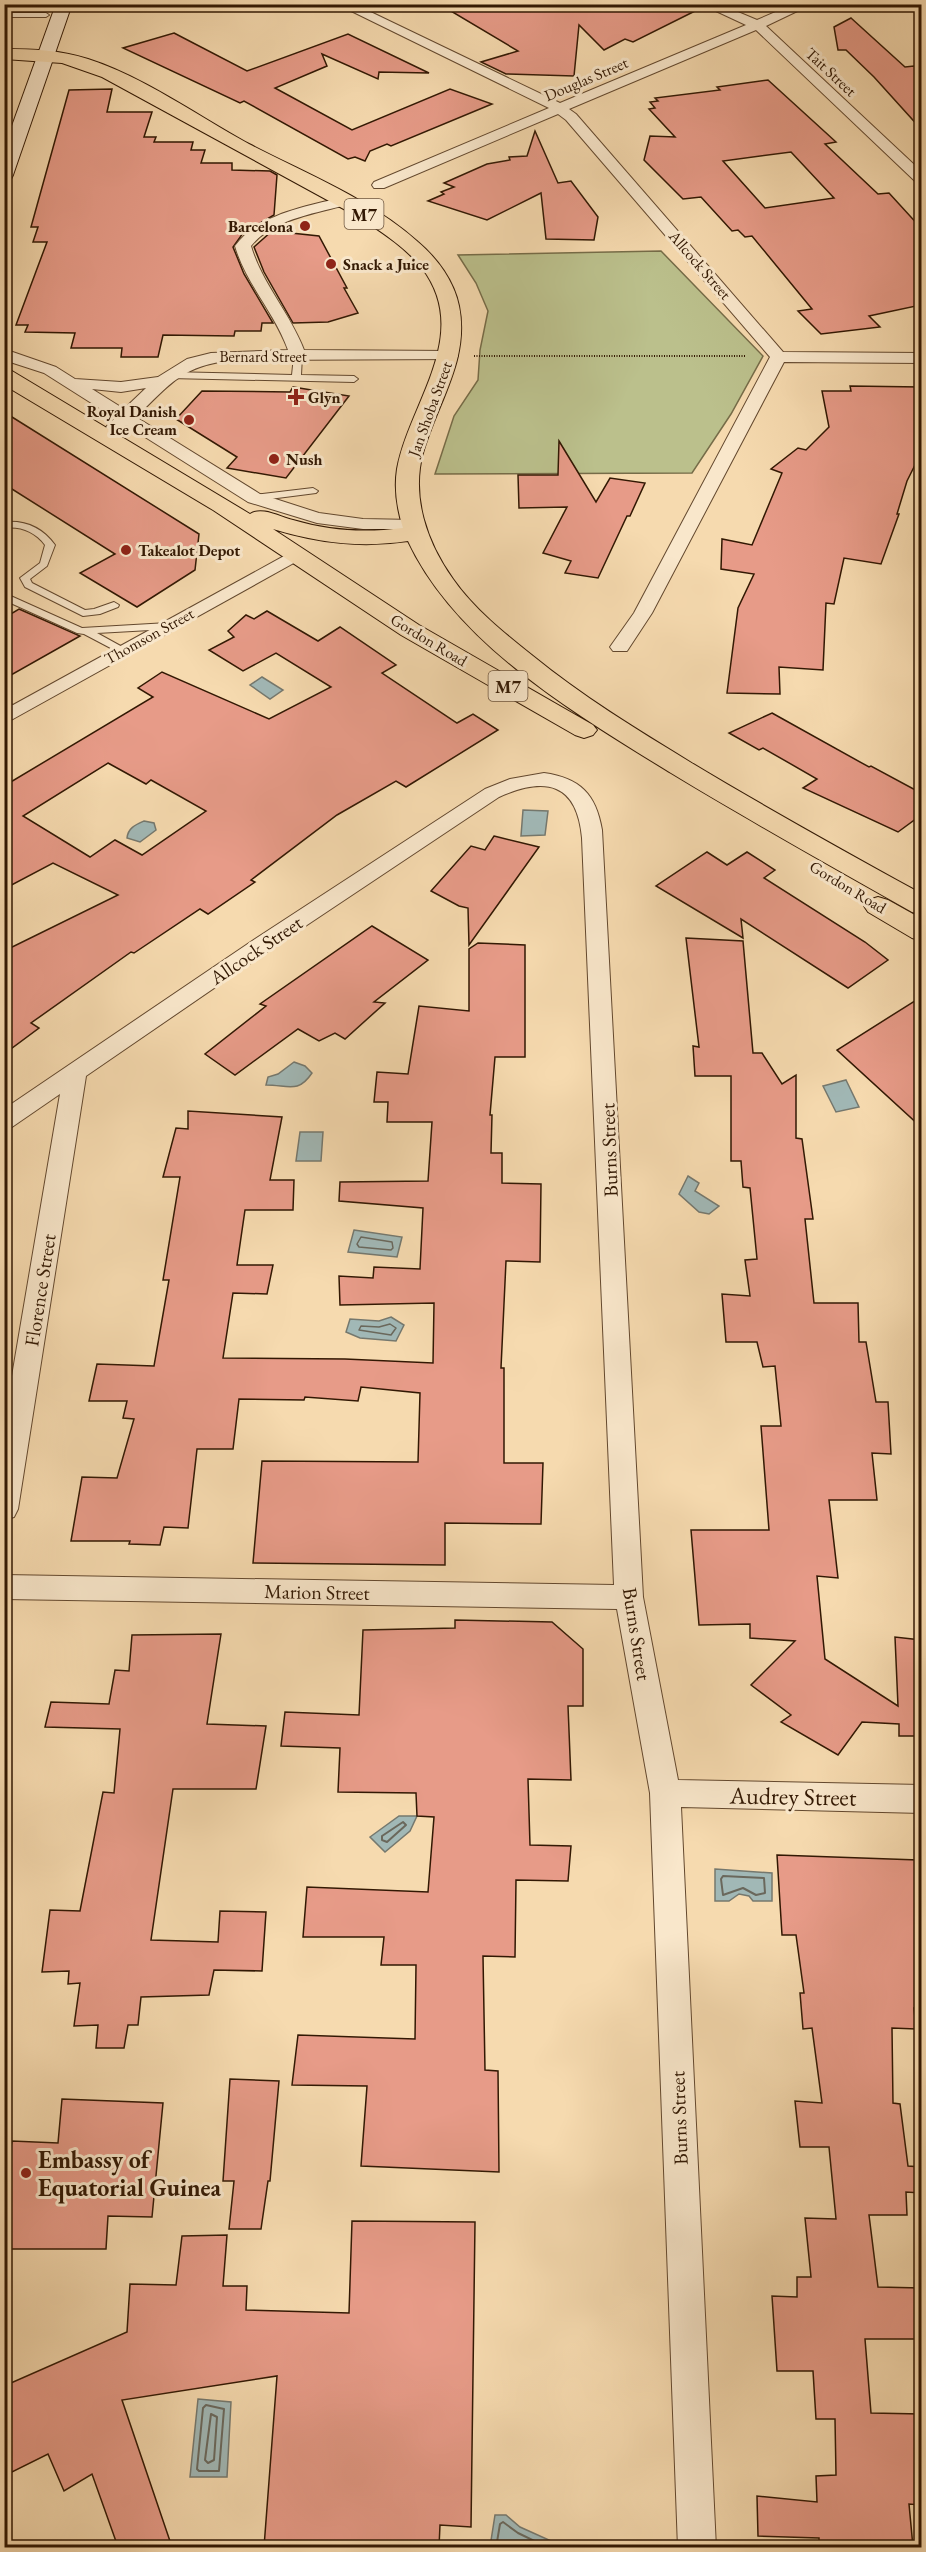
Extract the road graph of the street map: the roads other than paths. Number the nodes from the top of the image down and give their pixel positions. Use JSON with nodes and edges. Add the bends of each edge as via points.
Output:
{"nodes":[{"id":1,"x":64,"y":4,"type":"edge"},
{"id":2,"x":343,"y":4,"type":"edge"},
{"id":3,"x":707,"y":4,"type":"edge"},
{"id":4,"x":806,"y":4,"type":"edge"},
{"id":5,"x":48,"y":10,"type":"edge"},
{"id":6,"x":4,"y":15,"type":"edge"},
{"id":7,"x":758,"y":25,"type":"junction"},
{"id":8,"x":4,"y":54,"type":"edge"},
{"id":9,"x":39,"y":54,"type":"junction"},
{"id":10,"x":16,"y":90,"type":"dead end"},
{"id":11,"x":559,"y":108,"type":"junction"},
{"id":12,"x":4,"y":175,"type":"edge"},
{"id":13,"x":921,"y":180,"type":"edge"},
{"id":14,"x":379,"y":185,"type":"dead end"},
{"id":15,"x":344,"y":201,"type":"junction"},
{"id":16,"x":4,"y":354,"type":"edge"},
{"id":17,"x":298,"y":356,"type":"junction"},
{"id":18,"x":450,"y":356,"type":"junction"},
{"id":19,"x":778,"y":357,"type":"junction"},
{"id":20,"x":921,"y":358,"type":"edge"},
{"id":21,"x":4,"y":376,"type":"edge"},
{"id":22,"x":166,"y":378,"type":"junction"},
{"id":23,"x":296,"y":378,"type":"junction"},
{"id":24,"x":354,"y":379,"type":"dead end"},
{"id":25,"x":69,"y":382,"type":"junction"},
{"id":26,"x":4,"y":388,"type":"edge"},
{"id":27,"x":30,"y":390,"type":"junction"},
{"id":28,"x":126,"y":417,"type":"junction"},
{"id":29,"x":104,"y":434,"type":"junction"},
{"id":30,"x":254,"y":498,"type":"junction"},
{"id":31,"x":221,"y":505,"type":"junction"},
{"id":32,"x":294,"y":512,"type":"junction"},
{"id":33,"x":4,"y":525,"type":"edge"},
{"id":34,"x":414,"y":529,"type":"junction"},
{"id":35,"x":295,"y":555,"type":"junction"},
{"id":36,"x":28,"y":585,"type":"junction"},
{"id":37,"x":448,"y":591,"type":"junction"},
{"id":38,"x":5,"y":596,"type":"edge"},
{"id":39,"x":114,"y":605,"type":"dead end"},
{"id":40,"x":168,"y":626,"type":"junction"},
{"id":41,"x":88,"y":632,"type":"junction"},
{"id":42,"x":620,"y":646,"type":"dead end"},
{"id":43,"x":122,"y":651,"type":"junction"},
{"id":44,"x":447,"y":651,"type":"junction"},
{"id":45,"x":8,"y":711,"type":"edge"},
{"id":46,"x":511,"y":784,"type":"joint"},
{"id":47,"x":745,"y":806,"type":"joint"},
{"id":48,"x":921,"y":906,"type":"edge"},
{"id":49,"x":921,"y":932,"type":"edge"},
{"id":50,"x":75,"y":1072,"type":"junction"},
{"id":51,"x":4,"y":1121,"type":"edge"},
{"id":52,"x":4,"y":1509,"type":"edge"},
{"id":53,"x":4,"y":1587,"type":"edge"},
{"id":54,"x":629,"y":1597,"type":"junction"},
{"id":55,"x":665,"y":1793,"type":"junction"},
{"id":56,"x":921,"y":1798,"type":"edge"},
{"id":57,"x":697,"y":2547,"type":"edge"}],
"edges":[{"from":1,"to":9,"type":"main road"},
{"from":2,"to":11,"type":"street","name":"Allcock Street"},
{"from":3,"to":7,"type":"street","name":"Tait Street"},
{"from":4,"to":7,"type":"street","name":"Douglas Street"},
{"from":5,"to":6,"type":"lane"},
{"from":5,"to":9,"type":"main road"},
{"from":7,"to":11,"type":"street","name":"Douglas Street"},
{"from":7,"to":13,"type":"street","name":"Tait Street"},
{"from":8,"to":9,"type":"main road","name":"Jan Shoba Street","number":"M7"},
{"from":9,"to":10,"type":"main road"},
{"from":9,"to":12,"type":"main road"},
{"from":9,"to":15,"type":"main road","name":"Jan Shoba Street","number":"M7","via":[[98,68]]},
{"from":11,"to":14,"type":"street","name":"Douglas Street"},
{"from":11,"to":19,"type":"street","name":"Allcock Street","via":[[590,137]]},
{"from":15,"to":17,"type":"street","via":[[266,227],[248,237],[243,246],[249,267],[290,334]]},
{"from":15,"to":18,"type":"main road","name":"Jan Shoba Street","number":"M7","via":[[407,242],[436,276],[450,309]]},
{"from":16,"to":25,"type":"street","via":[[35,364]]},
{"from":17,"to":18,"type":"street","name":"Bernard Street"},
{"from":17,"to":22,"type":"street","name":"Bernard Street","via":[[209,357],[186,364]]},
{"from":17,"to":23,"type":"lane"},
{"from":18,"to":34,"type":"main road","name":"Jan Shoba Street","number":"M7","via":[[411,455],[408,492]]},
{"from":19,"to":20,"type":"street"},
{"from":19,"to":42,"type":"street","via":[[643,613]]},
{"from":21,"to":27,"type":"main road","name":"Gordon Road","number":"M7"},
{"from":22,"to":23,"type":"lane"},
{"from":22,"to":25,"type":"street","via":[[121,387]]},
{"from":22,"to":28,"type":"street","name":"Bernard Street"},
{"from":23,"to":24,"type":"lane"},
{"from":25,"to":28,"type":"street"},
{"from":26,"to":27,"type":"main road"},
{"from":27,"to":29,"type":"main road","name":"Gordon Road","number":"M7"},
{"from":28,"to":29,"type":"street","name":"Bernard Street"},
{"from":28,"to":30,"type":"street"},
{"from":29,"to":31,"type":"main road","name":"Gordon Road","number":"M7"},
{"from":30,"to":32,"type":"street"},
{"from":30,"to":32,"type":"lane","via":[[313,491]]},
{"from":31,"to":34,"type":"main road","via":[[329,538],[359,540]]},
{"from":31,"to":35,"type":"main road","name":"Gordon Road","number":"M7"},
{"from":32,"to":34,"type":"street"},
{"from":33,"to":36,"type":"lane","via":[[27,526],[50,545],[44,564],[25,578]]},
{"from":34,"to":37,"type":"main road","name":"Jan Shoba Street","number":"M7"},
{"from":35,"to":40,"type":"street","name":"Thomson Street"},
{"from":35,"to":44,"type":"main road","name":"Gordon Road","number":"M7"},
{"from":36,"to":38,"type":"lane"},
{"from":36,"to":39,"type":"lane","via":[[83,613]]},
{"from":37,"to":44,"type":"main road","via":[[463,634],[461,643]]},
{"from":37,"to":47,"type":"main road","name":"Jan Shoba Street","number":"M7","via":[[566,694]]},
{"from":38,"to":41,"type":"lane","via":[[75,630]]},
{"from":40,"to":41,"type":"lane"},
{"from":40,"to":43,"type":"street","name":"Thomson Street"},
{"from":41,"to":43,"type":"lane"},
{"from":43,"to":45,"type":"street","name":"Thomson Street"},
{"from":44,"to":49,"type":"main road","name":"Gordon Road","number":"M7"},
{"from":46,"to":50,"type":"street","name":"Allcock Street","via":[[263,944]]},
{"from":46,"to":54,"type":"street","name":"Burns Street","via":[[537,779],[568,787],[581,800],[591,822]]},
{"from":47,"to":48,"type":"main road","name":"Gordon Road","number":"M7"},
{"from":50,"to":51,"type":"street","name":"Allcock Street"},
{"from":50,"to":52,"type":"street","name":"Florence Street"},
{"from":53,"to":54,"type":"street","name":"Marion Street"},
{"from":54,"to":55,"type":"street","name":"Burns Street"},
{"from":55,"to":56,"type":"street","name":"Audrey Street"},
{"from":55,"to":57,"type":"street","name":"Burns Street"}]}
